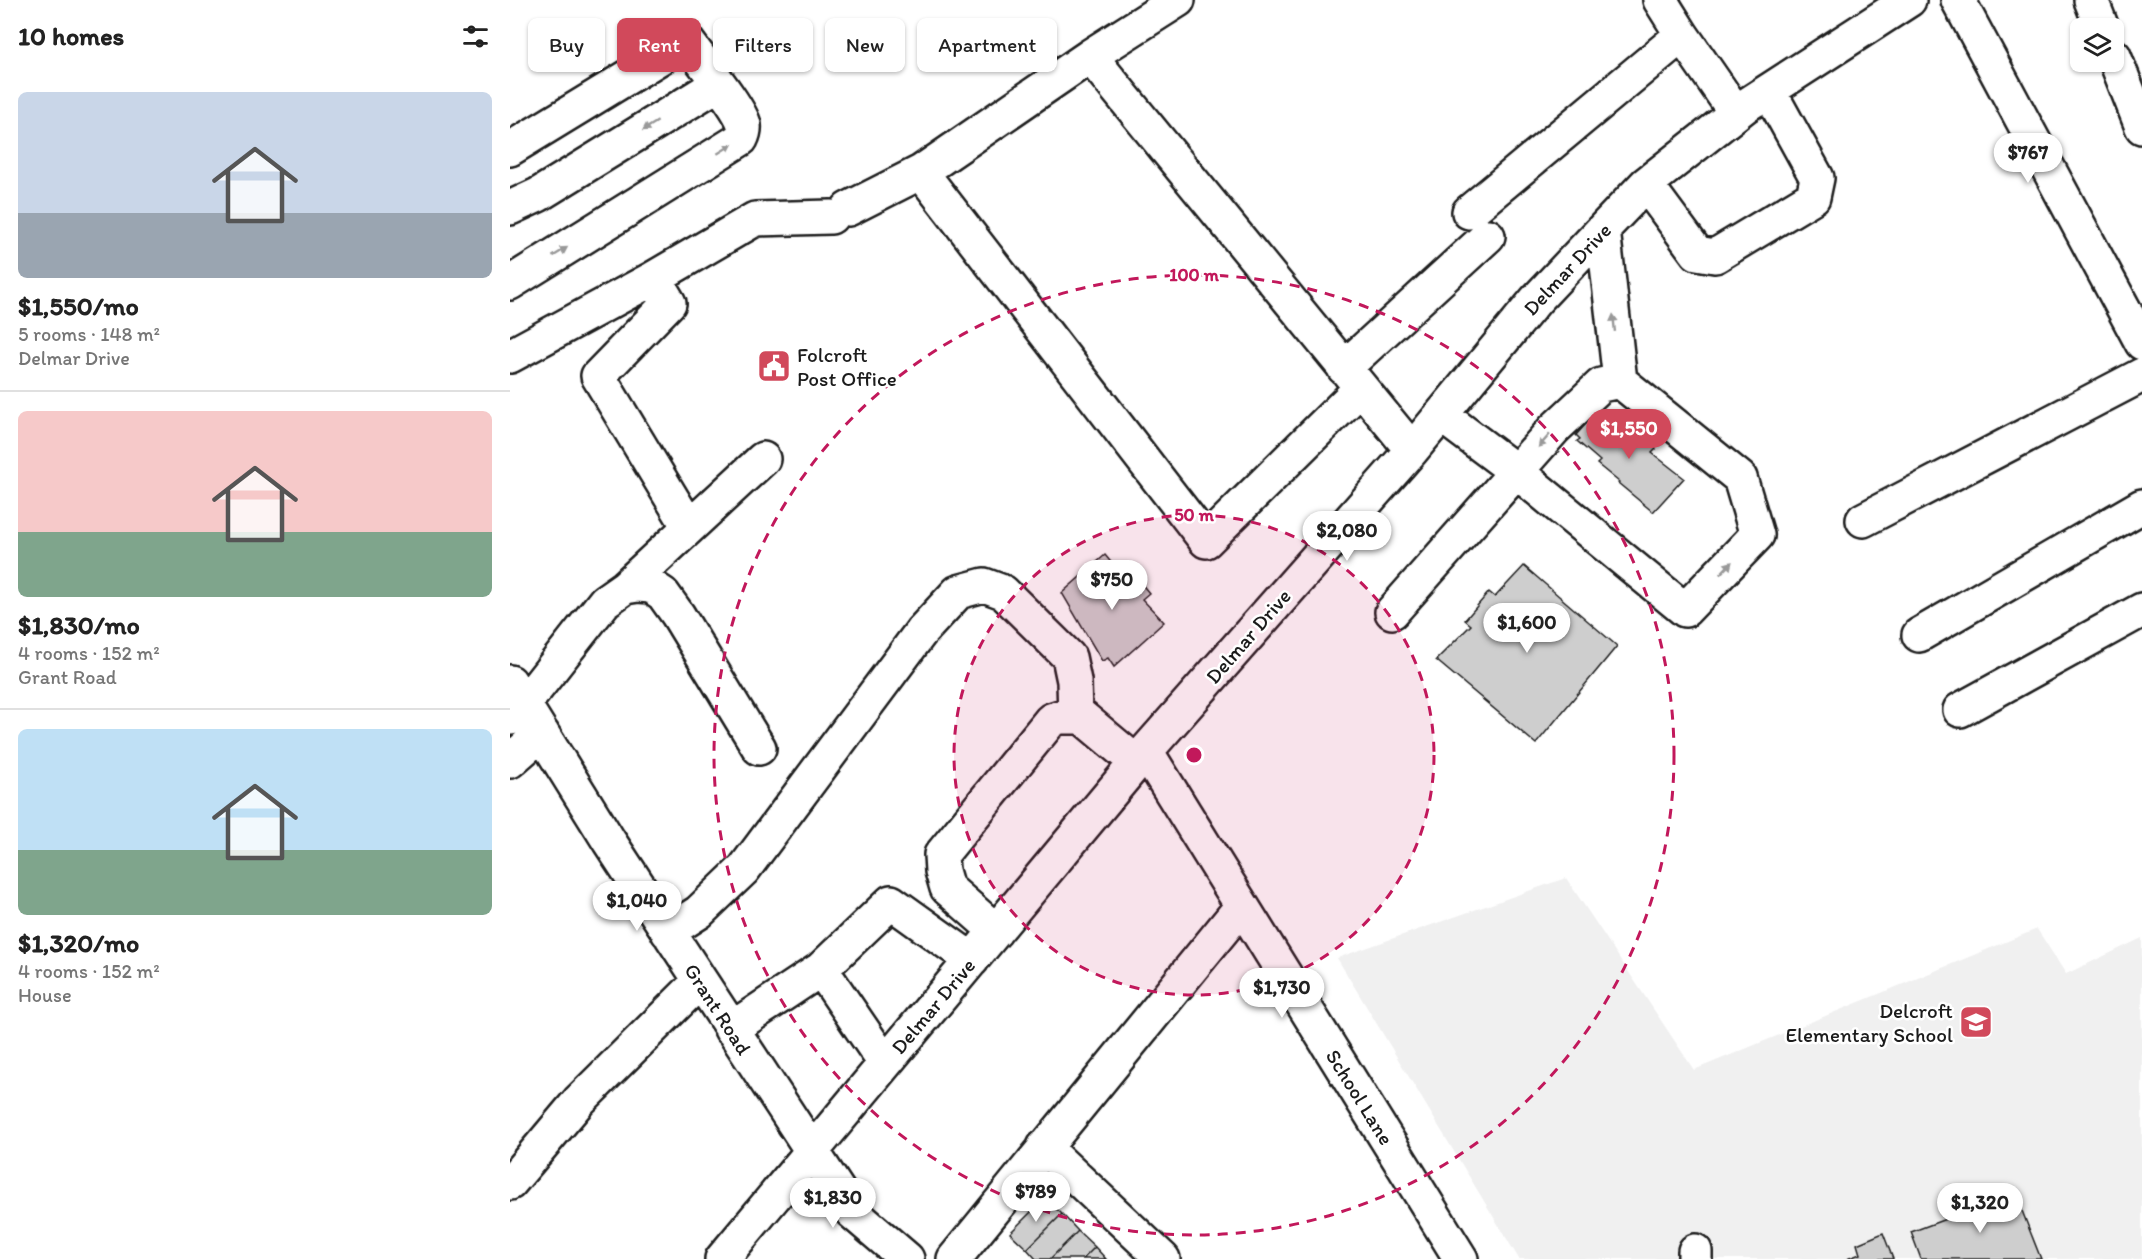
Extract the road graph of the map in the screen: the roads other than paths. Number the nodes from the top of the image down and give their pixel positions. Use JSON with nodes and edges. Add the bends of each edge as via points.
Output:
{"nodes":[{"id":1,"x":1178,"y":0,"type":"edge"},
{"id":2,"x":1660,"y":0,"type":"edge"},
{"id":3,"x":1909,"y":0,"type":"edge"},
{"id":4,"x":1958,"y":0,"type":"edge"},
{"id":5,"x":2091,"y":0,"type":"edge"},
{"id":6,"x":2098,"y":18,"type":"edge"},
{"id":7,"x":1682,"y":35,"type":"junction"},
{"id":8,"x":1090,"y":56,"type":"junction"},
{"id":9,"x":2120,"y":72,"type":"edge"},
{"id":10,"x":718,"y":84,"type":"junction"},
{"id":11,"x":1769,"y":91,"type":"junction"},
{"id":12,"x":1736,"y":113,"type":"junction"},
{"id":13,"x":2142,"y":128,"type":"edge"},
{"id":14,"x":510,"y":149,"type":"edge"},
{"id":15,"x":921,"y":172,"type":"junction"},
{"id":16,"x":1646,"y":184,"type":"junction"},
{"id":17,"x":510,"y":208,"type":"edge"},
{"id":18,"x":1603,"y":229,"type":"junction"},
{"id":19,"x":654,"y":278,"type":"junction"},
{"id":20,"x":510,"y":283,"type":"edge"},
{"id":21,"x":2142,"y":343,"type":"edge"},
{"id":22,"x":510,"y":356,"type":"edge"},
{"id":23,"x":2142,"y":375,"type":"edge"},
{"id":24,"x":1353,"y":378,"type":"junction"},
{"id":25,"x":1620,"y":381,"type":"junction"},
{"id":26,"x":1441,"y":415,"type":"junction"},
{"id":27,"x":1412,"y":450,"type":"junction"},
{"id":28,"x":762,"y":459,"type":"dead end"},
{"id":29,"x":1517,"y":472,"type":"junction"},
{"id":30,"x":2142,"y":506,"type":"edge"},
{"id":31,"x":1863,"y":520,"type":"dead end"},
{"id":32,"x":689,"y":527,"type":"junction"},
{"id":33,"x":625,"y":587,"type":"junction"},
{"id":34,"x":2142,"y":610,"type":"edge"},
{"id":35,"x":1392,"y":612,"type":"dead end"},
{"id":36,"x":1919,"y":635,"type":"dead end"},
{"id":37,"x":515,"y":702,"type":"edge"},
{"id":38,"x":1960,"y":710,"type":"dead end"},
{"id":39,"x":1075,"y":717,"type":"junction"},
{"id":40,"x":542,"y":733,"type":"junction"},
{"id":41,"x":759,"y":748,"type":"dead end"},
{"id":42,"x":1141,"y":757,"type":"junction"},
{"id":43,"x":510,"y":761,"type":"edge"},
{"id":44,"x":1242,"y":906,"type":"junction"},
{"id":45,"x":996,"y":931,"type":"junction"},
{"id":46,"x":668,"y":932,"type":"junction"},
{"id":47,"x":972,"y":960,"type":"junction"},
{"id":48,"x":821,"y":969,"type":"junction"},
{"id":49,"x":700,"y":981,"type":"junction"},
{"id":50,"x":731,"y":1029,"type":"junction"},
{"id":51,"x":885,"y":1064,"type":"junction"},
{"id":52,"x":1044,"y":1147,"type":"junction"},
{"id":53,"x":812,"y":1151,"type":"junction"},
{"id":54,"x":510,"y":1183,"type":"edge"},
{"id":55,"x":722,"y":1259,"type":"edge"},
{"id":56,"x":907,"y":1259,"type":"edge"},
{"id":57,"x":954,"y":1259,"type":"edge"},
{"id":58,"x":1163,"y":1259,"type":"edge"},
{"id":59,"x":1461,"y":1259,"type":"edge"}],
"edges":[{"from":1,"to":8,"type":"street"},
{"from":2,"to":7,"type":"street"},
{"from":3,"to":11,"type":"street","name":"Delmar Drive"},
{"from":4,"to":21,"type":"street"},
{"from":5,"to":6,"type":"street"},
{"from":7,"to":12,"type":"street"},
{"from":7,"to":24,"type":"street","via":[[1478,224]]},
{"from":8,"to":15,"type":"street"},
{"from":8,"to":24,"type":"street"},
{"from":9,"to":13,"type":"street"},
{"from":10,"to":14,"type":"street","via":[[687,41]]},
{"from":10,"to":17,"type":"street","one_way":true,"via":[[538,195]]},
{"from":20,"to":10,"type":"street","one_way":true,"via":[[741,139],[744,124]]},
{"from":11,"to":12,"type":"street","name":"Delmar Drive"},
{"from":11,"to":16,"type":"street","via":[[1817,178],[1813,197],[1715,256],[1697,253]]},
{"from":12,"to":16,"type":"street","name":"Delmar Drive"},
{"from":15,"to":19,"type":"street","via":[[840,213],[755,219]]},
{"from":15,"to":24,"type":"street","via":[[1206,541]]},
{"from":16,"to":18,"type":"street","name":"Delmar Drive"},
{"from":25,"to":18,"type":"street","one_way":true},
{"from":18,"to":26,"type":"street","name":"Delmar Drive","via":[[1536,300]]},
{"from":19,"to":22,"type":"street"},
{"from":19,"to":32,"type":"street","via":[[669,303],[598,376]]},
{"from":23,"to":31,"type":"street"},
{"from":24,"to":27,"type":"street"},
{"from":25,"to":29,"type":"street","one_way":true,"via":[[1601,385],[1554,429]]},
{"from":29,"to":25,"type":"street","one_way":true,"via":[[1685,610],[1757,535],[1740,478]]},
{"from":26,"to":27,"type":"street","name":"Delmar Drive"},
{"from":26,"to":29,"type":"street"},
{"from":27,"to":42,"type":"street","name":"Delmar Drive"},
{"from":28,"to":32,"type":"street"},
{"from":29,"to":35,"type":"street"},
{"from":30,"to":36,"type":"street"},
{"from":32,"to":33,"type":"street"},
{"from":33,"to":37,"type":"street","via":[[605,601]]},
{"from":33,"to":41,"type":"street","via":[[651,586],[663,594]]},
{"from":34,"to":38,"type":"street"},
{"from":37,"to":40,"type":"street","name":"Grant Road"},
{"from":39,"to":42,"type":"street","name":"School Lane","via":[[1082,717]]},
{"from":39,"to":45,"type":"street","via":[[1051,720],[941,855],[947,888]]},
{"from":39,"to":46,"type":"street","via":[[1069,657],[1003,592],[984,585],[958,592],[921,632],[744,868],[699,912]]},
{"from":40,"to":43,"type":"street"},
{"from":40,"to":46,"type":"street","name":"Grant Road"},
{"from":42,"to":44,"type":"street","name":"School Lane"},
{"from":42,"to":45,"type":"street","name":"Delmar Drive"},
{"from":44,"to":52,"type":"street"},
{"from":44,"to":59,"type":"street","name":"School Lane"},
{"from":45,"to":47,"type":"street","name":"Delmar Drive"},
{"from":46,"to":49,"type":"street","name":"Grant Road"},
{"from":47,"to":48,"type":"street","via":[[891,902]]},
{"from":47,"to":51,"type":"street","name":"Delmar Drive"},
{"from":48,"to":50,"type":"street"},
{"from":48,"to":51,"type":"street"},
{"from":49,"to":50,"type":"street","name":"Grant Road"},
{"from":49,"to":54,"type":"street","via":[[579,1101]]},
{"from":50,"to":53,"type":"street","name":"Grant Road"},
{"from":51,"to":53,"type":"street","name":"Delmar Drive"},
{"from":52,"to":57,"type":"street"},
{"from":52,"to":58,"type":"street"},
{"from":53,"to":55,"type":"street","name":"Delmar Drive"},
{"from":53,"to":56,"type":"street","name":"Grant Road","via":[[852,1212]]}]}
